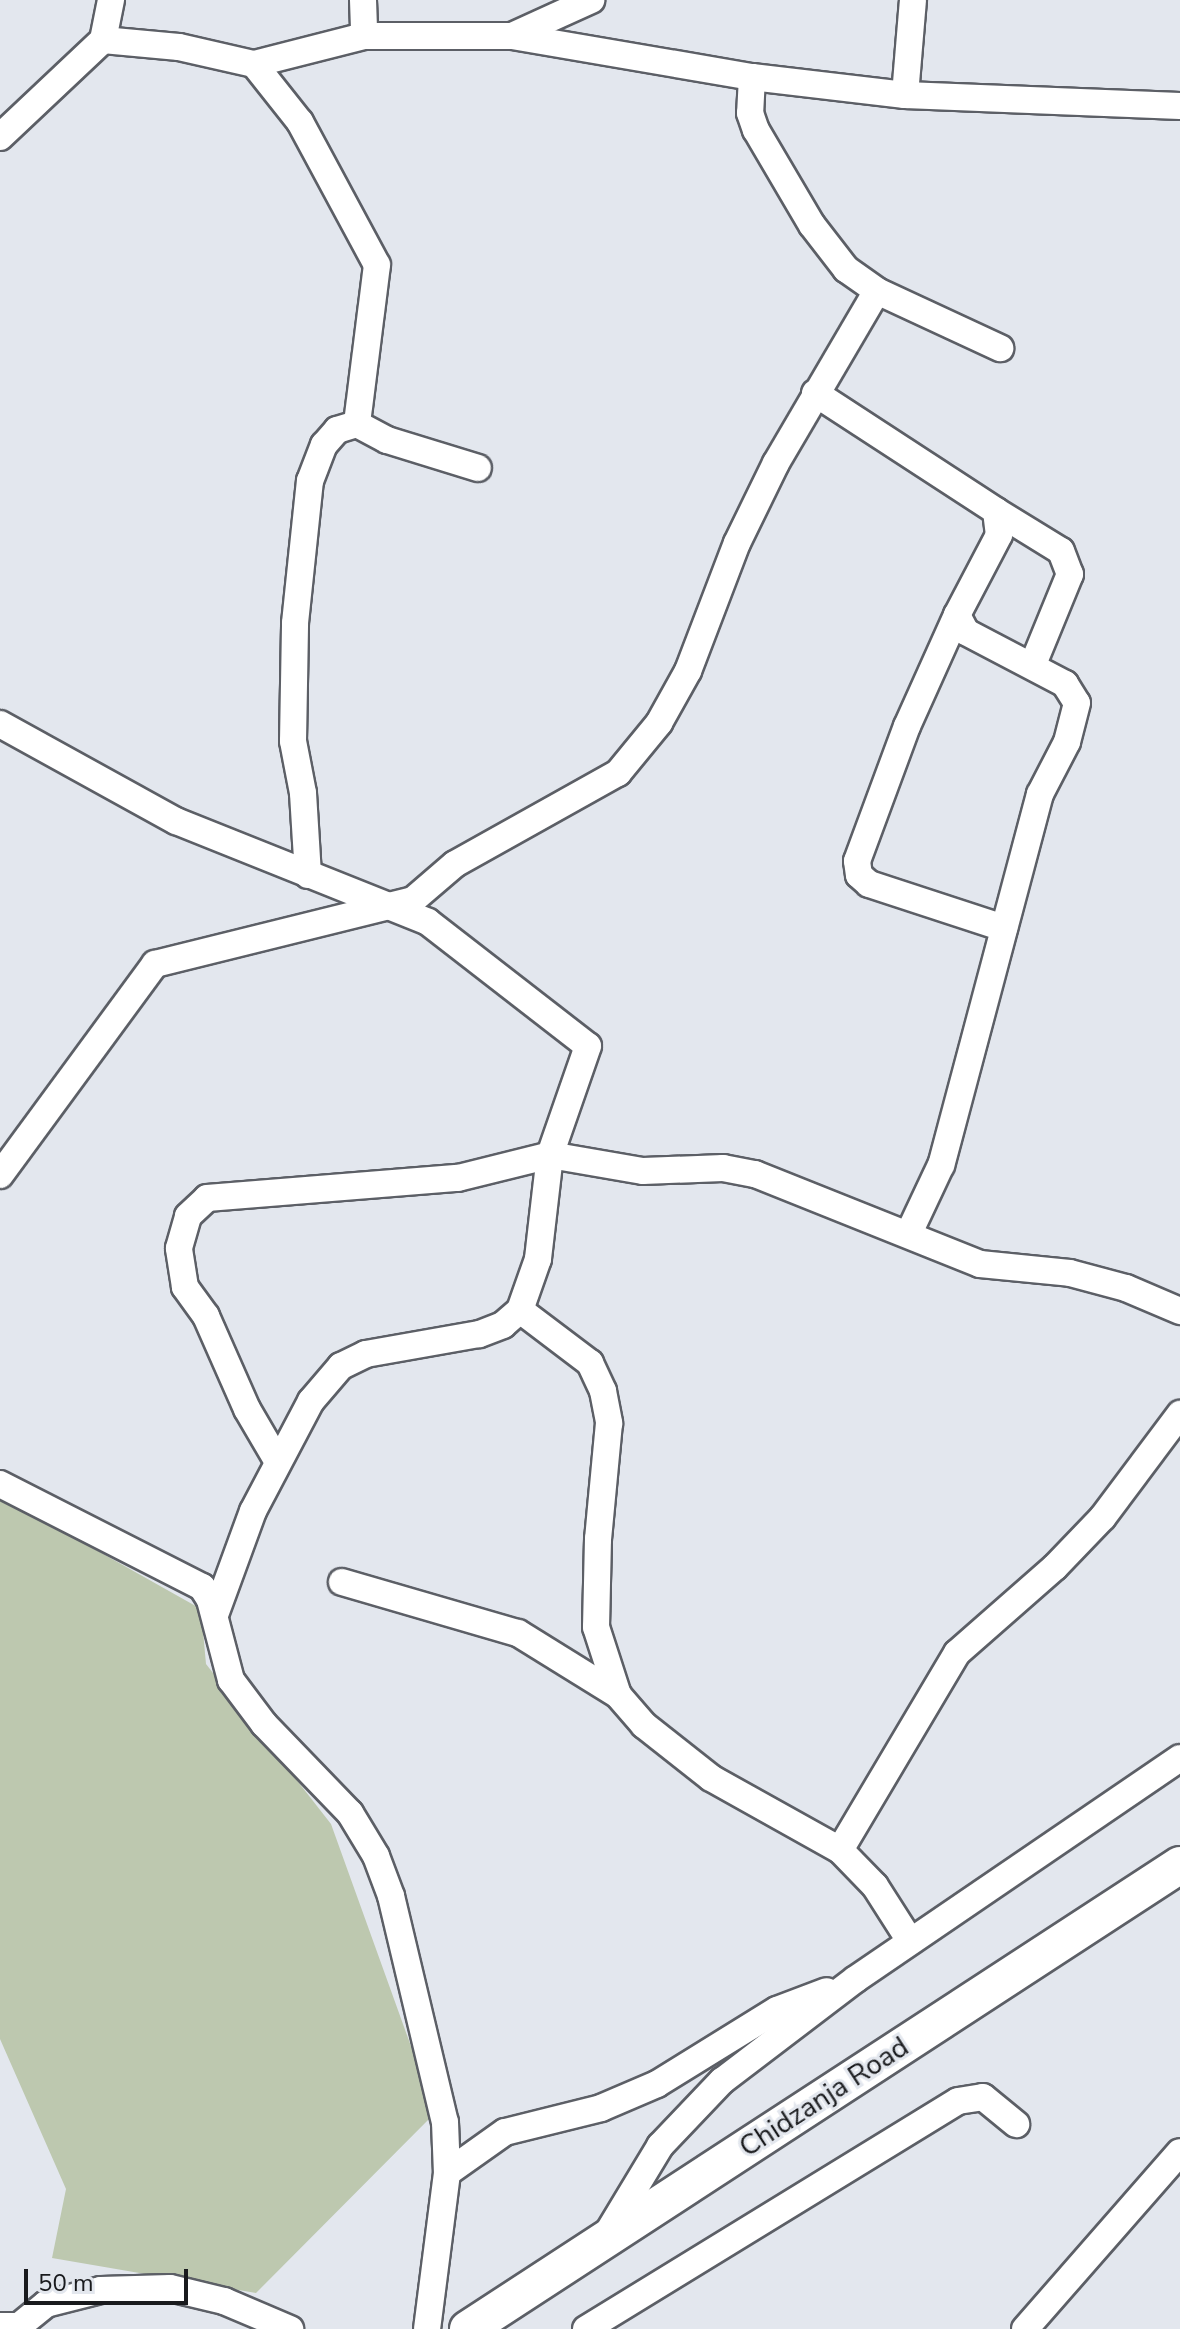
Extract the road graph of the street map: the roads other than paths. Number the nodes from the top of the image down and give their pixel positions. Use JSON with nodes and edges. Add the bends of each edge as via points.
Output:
{"nodes":[{"id":1,"x":111,"y":0,"type":"edge"},
{"id":2,"x":363,"y":0,"type":"edge"},
{"id":3,"x":591,"y":0,"type":"edge"},
{"id":4,"x":913,"y":0,"type":"edge"},
{"id":5,"x":364,"y":36,"type":"junction"},
{"id":6,"x":512,"y":36,"type":"junction"},
{"id":7,"x":103,"y":40,"type":"junction"},
{"id":8,"x":254,"y":64,"type":"junction"},
{"id":9,"x":752,"y":77,"type":"junction"},
{"id":10,"x":905,"y":95,"type":"junction"},
{"id":11,"x":1180,"y":106,"type":"edge"},
{"id":12,"x":0,"y":137,"type":"edge"},
{"id":13,"x":877,"y":291,"type":"junction"},
{"id":14,"x":1000,"y":348,"type":"dead end"},
{"id":15,"x":815,"y":393,"type":"junction"},
{"id":16,"x":357,"y":424,"type":"junction"},
{"id":17,"x":478,"y":468,"type":"dead end"},
{"id":18,"x":996,"y":511,"type":"junction"},
{"id":19,"x":957,"y":615,"type":"junction"},
{"id":20,"x":1033,"y":664,"type":"junction"},
{"id":21,"x":0,"y":724,"type":"edge"},
{"id":22,"x":308,"y":875,"type":"junction"},
{"id":23,"x":390,"y":906,"type":"junction"},
{"id":24,"x":1004,"y":928,"type":"junction"},
{"id":25,"x":550,"y":1155,"type":"junction"},
{"id":26,"x":0,"y":1175,"type":"edge"},
{"id":27,"x":909,"y":1233,"type":"junction"},
{"id":28,"x":520,"y":1310,"type":"junction"},
{"id":29,"x":1180,"y":1311,"type":"edge"},
{"id":30,"x":1180,"y":1414,"type":"edge"},
{"id":31,"x":278,"y":1462,"type":"junction"},
{"id":32,"x":0,"y":1484,"type":"edge"},
{"id":33,"x":342,"y":1582,"type":"dead end"},
{"id":34,"x":215,"y":1615,"type":"junction"},
{"id":35,"x":618,"y":1695,"type":"junction"},
{"id":36,"x":1180,"y":1758,"type":"edge"},
{"id":37,"x":840,"y":1850,"type":"junction"},
{"id":38,"x":1180,"y":1865,"type":"edge"},
{"id":39,"x":910,"y":1941,"type":"junction"},
{"id":40,"x":856,"y":1979,"type":"junction"},
{"id":41,"x":1016,"y":2124,"type":"dead end"},
{"id":42,"x":1180,"y":2152,"type":"edge"},
{"id":43,"x":447,"y":2173,"type":"junction"},
{"id":44,"x":602,"y":2242,"type":"junction"},
{"id":45,"x":0,"y":2326,"type":"edge"},
{"id":46,"x":475,"y":2327,"type":"edge"},
{"id":47,"x":290,"y":2329,"type":"edge"},
{"id":48,"x":427,"y":2329,"type":"edge"},
{"id":49,"x":586,"y":2329,"type":"edge"},
{"id":50,"x":1025,"y":2329,"type":"edge"}],
"edges":[{"from":1,"to":7,"type":"street"},
{"from":2,"to":5,"type":"street"},
{"from":3,"to":6,"type":"street"},
{"from":4,"to":10,"type":"street"},
{"from":5,"to":6,"type":"street"},
{"from":5,"to":8,"type":"street"},
{"from":6,"to":9,"type":"street"},
{"from":7,"to":8,"type":"street","via":[[179,47]]},
{"from":7,"to":12,"type":"street"},
{"from":8,"to":16,"type":"street","via":[[300,122],[377,265]]},
{"from":9,"to":10,"type":"street"},
{"from":9,"to":13,"type":"street","via":[[750,113],[762,139],[825,245]]},
{"from":10,"to":11,"type":"street"},
{"from":13,"to":14,"type":"street"},
{"from":13,"to":15,"type":"street"},
{"from":15,"to":18,"type":"street"},
{"from":15,"to":23,"type":"street","via":[[737,543],[688,671],[659,723],[618,773],[455,864],[413,900]]},
{"from":16,"to":17,"type":"street","via":[[387,440]]},
{"from":16,"to":22,"type":"street","via":[[337,430],[324,445],[310,481],[302,534],[293,741],[303,793]]},
{"from":18,"to":19,"type":"street","via":[[999,535]]},
{"from":18,"to":20,"type":"street","via":[[1061,551],[1070,574]]},
{"from":19,"to":20,"type":"street","via":[[966,632]]},
{"from":19,"to":24,"type":"street","via":[[907,726],[857,861],[859,875],[869,884]]},
{"from":20,"to":24,"type":"street","via":[[1065,684],[1077,703],[1067,742],[1040,794]]},
{"from":21,"to":22,"type":"street","via":[[176,821]]},
{"from":22,"to":23,"type":"street"},
{"from":23,"to":25,"type":"street","via":[[428,922],[588,1046]]},
{"from":23,"to":26,"type":"street","via":[[155,964]]},
{"from":24,"to":27,"type":"street","via":[[941,1165]]},
{"from":25,"to":27,"type":"street","via":[[643,1171],[723,1168],[755,1174]]},
{"from":25,"to":28,"type":"street","via":[[538,1259]]},
{"from":25,"to":31,"type":"street","via":[[458,1178],[207,1198],[188,1216],[179,1248],[185,1287],[206,1316],[247,1409]]},
{"from":27,"to":29,"type":"street","via":[[997,1270],[1070,1273],[1126,1288]]},
{"from":28,"to":31,"type":"street","via":[[503,1325],[479,1334],[366,1354],[341,1366],[311,1401]]},
{"from":28,"to":35,"type":"street","via":[[590,1363],[603,1391],[609,1423],[596,1627]]},
{"from":30,"to":37,"type":"street","via":[[1103,1517],[957,1653]]},
{"from":31,"to":34,"type":"street","via":[[232,1559]]},
{"from":32,"to":34,"type":"street","via":[[189,1577],[202,1587]]},
{"from":33,"to":35,"type":"street","via":[[518,1633]]},
{"from":34,"to":43,"type":"street","via":[[231,1680],[264,1724],[350,1813],[376,1856],[435,2070]]},
{"from":35,"to":37,"type":"street","via":[[644,1725],[711,1778]]},
{"from":36,"to":39,"type":"street"},
{"from":37,"to":39,"type":"street","via":[[875,1886]]},
{"from":38,"to":44,"type":"street","name":"Chidzanja Road"},
{"from":39,"to":40,"type":"street"},
{"from":40,"to":43,"type":"street","via":[[777,2010],[657,2084],[601,2108],[505,2132]]},
{"from":40,"to":44,"type":"street","via":[[688,2113],[635,2181]]},
{"from":41,"to":49,"type":"street","via":[[983,2097],[958,2101]]},
{"from":42,"to":50,"type":"street"},
{"from":43,"to":48,"type":"street"},
{"from":44,"to":46,"type":"street","name":"Chidzanja Road"},
{"from":45,"to":47,"type":"street","via":[[19,2326],[46,2304],[101,2290],[170,2288],[224,2301]]}]}
